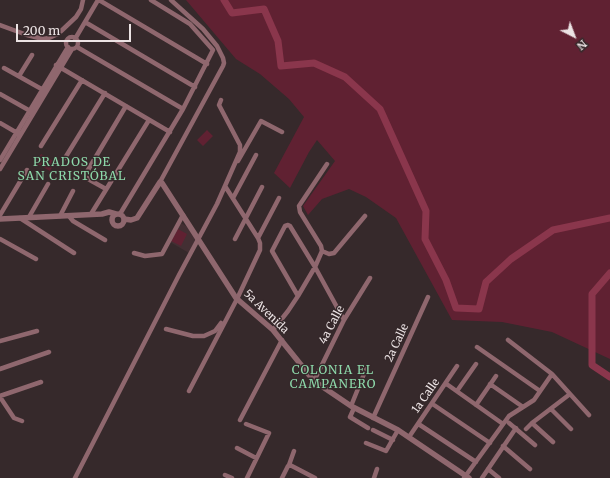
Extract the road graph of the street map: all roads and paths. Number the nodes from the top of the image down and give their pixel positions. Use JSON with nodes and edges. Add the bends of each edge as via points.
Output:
{"nodes":[{"id":1,"x":83,"y":0,"type":"edge"},
{"id":2,"x":98,"y":0,"type":"edge"},
{"id":3,"x":151,"y":0,"type":"edge"},
{"id":4,"x":171,"y":0,"type":"edge"},
{"id":5,"x":85,"y":22,"type":"junction"},
{"id":6,"x":0,"y":25,"type":"edge"},
{"id":7,"x":75,"y":38,"type":"junction"},
{"id":8,"x":77,"y":47,"type":"junction"},
{"id":9,"x":70,"y":48,"type":"junction"},
{"id":10,"x":32,"y":55,"type":"dead end"},
{"id":11,"x":207,"y":64,"type":"junction"},
{"id":12,"x":58,"y":66,"type":"junction"},
{"id":13,"x":4,"y":68,"type":"dead end"},
{"id":14,"x":19,"y":76,"type":"junction"},
{"id":15,"x":82,"y":80,"type":"junction"},
{"id":16,"x":195,"y":87,"type":"junction"},
{"id":17,"x":44,"y":90,"type":"junction"},
{"id":18,"x":105,"y":93,"type":"junction"},
{"id":19,"x":0,"y":94,"type":"edge"},
{"id":20,"x":221,"y":100,"type":"dead end"},
{"id":21,"x":126,"y":106,"type":"junction"},
{"id":22,"x":183,"y":110,"type":"junction"},
{"id":23,"x":31,"y":112,"type":"junction"},
{"id":24,"x":149,"y":120,"type":"junction"},
{"id":25,"x":0,"y":123,"type":"edge"},
{"id":26,"x":170,"y":132,"type":"junction"},
{"id":27,"x":282,"y":132,"type":"dead end"},
{"id":28,"x":18,"y":134,"type":"junction"},
{"id":29,"x":41,"y":146,"type":"dead end"},
{"id":30,"x":4,"y":155,"type":"edge"},
{"id":31,"x":256,"y":155,"type":"dead end"},
{"id":32,"x":65,"y":158,"type":"dead end"},
{"id":33,"x":0,"y":160,"type":"edge"},
{"id":34,"x":327,"y":164,"type":"dead end"},
{"id":35,"x":233,"y":167,"type":"junction"},
{"id":36,"x":0,"y":169,"type":"edge"},
{"id":37,"x":27,"y":170,"type":"dead end"},
{"id":38,"x":160,"y":182,"type":"junction"},
{"id":39,"x":48,"y":184,"type":"dead end"},
{"id":40,"x":225,"y":186,"type":"junction"},
{"id":41,"x":262,"y":187,"type":"dead end"},
{"id":42,"x":106,"y":189,"type":"junction"},
{"id":43,"x":73,"y":191,"type":"dead end"},
{"id":44,"x":233,"y":198,"type":"junction"},
{"id":45,"x":278,"y":198,"type":"dead end"},
{"id":46,"x":91,"y":214,"type":"junction"},
{"id":47,"x":0,"y":215,"type":"edge"},
{"id":48,"x":183,"y":215,"type":"junction"},
{"id":49,"x":60,"y":216,"type":"junction"},
{"id":50,"x":69,"y":216,"type":"junction"},
{"id":51,"x":365,"y":216,"type":"dead end"},
{"id":52,"x":20,"y":218,"type":"junction"},
{"id":53,"x":29,"y":218,"type":"junction"},
{"id":54,"x":119,"y":218,"type":"junction"},
{"id":55,"x":0,"y":219,"type":"edge"},
{"id":56,"x":246,"y":219,"type":"junction"},
{"id":57,"x":199,"y":238,"type":"junction"},
{"id":58,"x":258,"y":238,"type":"junction"},
{"id":59,"x":0,"y":239,"type":"edge"},
{"id":60,"x":235,"y":239,"type":"dead end"},
{"id":61,"x":105,"y":240,"type":"dead end"},
{"id":62,"x":322,"y":251,"type":"junction"},
{"id":63,"x":74,"y":253,"type":"dead end"},
{"id":64,"x":134,"y":253,"type":"dead end"},
{"id":65,"x":36,"y":259,"type":"dead end"},
{"id":66,"x":315,"y":267,"type":"junction"},
{"id":67,"x":370,"y":278,"type":"dead end"},
{"id":68,"x":298,"y":296,"type":"junction"},
{"id":69,"x":428,"y":297,"type":"dead end"},
{"id":70,"x":237,"y":298,"type":"junction"},
{"id":71,"x":344,"y":320,"type":"junction"},
{"id":72,"x":166,"y":329,"type":"dead end"},
{"id":73,"x":273,"y":330,"type":"junction"},
{"id":74,"x":37,"y":331,"type":"dead end"},
{"id":75,"x":282,"y":340,"type":"junction"},
{"id":76,"x":508,"y":340,"type":"dead end"},
{"id":77,"x":0,"y":342,"type":"edge"},
{"id":78,"x":477,"y":347,"type":"dead end"},
{"id":79,"x":49,"y":352,"type":"dead end"},
{"id":80,"x":476,"y":364,"type":"dead end"},
{"id":81,"x":457,"y":366,"type":"dead end"},
{"id":82,"x":0,"y":369,"type":"edge"},
{"id":83,"x":366,"y":370,"type":"dead end"},
{"id":84,"x":552,"y":374,"type":"junction"},
{"id":85,"x":496,"y":376,"type":"dead end"},
{"id":86,"x":314,"y":381,"type":"junction"},
{"id":87,"x":41,"y":382,"type":"dead end"},
{"id":88,"x":490,"y":384,"type":"junction"},
{"id":89,"x":448,"y":385,"type":"dead end"},
{"id":90,"x":189,"y":391,"type":"dead end"},
{"id":91,"x":457,"y":391,"type":"junction"},
{"id":92,"x":540,"y":391,"type":"junction"},
{"id":93,"x":570,"y":394,"type":"junction"},
{"id":94,"x":0,"y":396,"type":"edge"},
{"id":95,"x":476,"y":404,"type":"junction"},
{"id":96,"x":434,"y":405,"type":"dead end"},
{"id":97,"x":352,"y":407,"type":"junction"},
{"id":98,"x":523,"y":407,"type":"junction"},
{"id":99,"x":551,"y":409,"type":"junction"},
{"id":100,"x":588,"y":415,"type":"dead end"},
{"id":101,"x":372,"y":418,"type":"junction"},
{"id":102,"x":240,"y":420,"type":"dead end"},
{"id":103,"x":22,"y":421,"type":"dead end"},
{"id":104,"x":506,"y":423,"type":"junction"},
{"id":105,"x":532,"y":423,"type":"junction"},
{"id":106,"x":246,"y":424,"type":"dead end"},
{"id":107,"x":420,"y":425,"type":"dead end"},
{"id":108,"x":516,"y":428,"type":"junction"},
{"id":109,"x":526,"y":429,"type":"dead end"},
{"id":110,"x":398,"y":430,"type":"junction"},
{"id":111,"x":571,"y":430,"type":"dead end"},
{"id":112,"x":409,"y":437,"type":"junction"},
{"id":113,"x":393,"y":440,"type":"junction"},
{"id":114,"x":553,"y":442,"type":"dead end"},
{"id":115,"x":366,"y":443,"type":"dead end"},
{"id":116,"x":490,"y":443,"type":"junction"},
{"id":117,"x":535,"y":445,"type":"dead end"},
{"id":118,"x":503,"y":446,"type":"junction"},
{"id":119,"x":237,"y":448,"type":"dead end"},
{"id":120,"x":294,"y":451,"type":"dead end"},
{"id":121,"x":256,"y":458,"type":"junction"},
{"id":122,"x":476,"y":462,"type":"junction"},
{"id":123,"x":289,"y":465,"type":"junction"},
{"id":124,"x":377,"y":469,"type":"dead end"},
{"id":125,"x":488,"y":469,"type":"junction"},
{"id":126,"x":530,"y":469,"type":"dead end"},
{"id":127,"x":225,"y":475,"type":"dead end"},
{"id":128,"x":466,"y":477,"type":"edge"},
{"id":129,"x":75,"y":478,"type":"edge"},
{"id":130,"x":232,"y":478,"type":"edge"},
{"id":131,"x":247,"y":478,"type":"edge"},
{"id":132,"x":282,"y":478,"type":"edge"},
{"id":133,"x":314,"y":478,"type":"edge"},
{"id":134,"x":374,"y":478,"type":"edge"},
{"id":135,"x":482,"y":478,"type":"edge"},
{"id":136,"x":498,"y":478,"type":"edge"}],
"edges":[{"from":1,"to":6,"type":"street","via":[[76,17],[58,34],[49,38],[27,35]]},
{"from":2,"to":5,"type":"street"},
{"from":2,"to":11,"type":"street"},
{"from":3,"to":11,"type":"street","via":[[195,29],[213,50]]},
{"from":4,"to":38,"type":"street","via":[[204,29],[217,46],[224,63]]},
{"from":5,"to":7,"type":"street"},
{"from":5,"to":16,"type":"street"},
{"from":7,"to":8,"type":"street","via":[[78,41]]},
{"from":7,"to":9,"type":"street","via":[[67,40],[66,44]]},
{"from":8,"to":9,"type":"street"},
{"from":8,"to":22,"type":"street"},
{"from":9,"to":12,"type":"street"},
{"from":10,"to":14,"type":"street"},
{"from":11,"to":16,"type":"street"},
{"from":12,"to":15,"type":"street"},
{"from":12,"to":17,"type":"street"},
{"from":13,"to":14,"type":"street"},
{"from":14,"to":17,"type":"street"},
{"from":15,"to":18,"type":"street"},
{"from":15,"to":29,"type":"street"},
{"from":16,"to":22,"type":"street"},
{"from":17,"to":23,"type":"street"},
{"from":18,"to":21,"type":"street"},
{"from":18,"to":32,"type":"street"},
{"from":19,"to":23,"type":"street"},
{"from":20,"to":35,"type":"street","via":[[219,105],[240,144],[240,152]]},
{"from":21,"to":24,"type":"street"},
{"from":21,"to":42,"type":"street","via":[[85,174],[88,179]]},
{"from":22,"to":26,"type":"street"},
{"from":23,"to":28,"type":"street"},
{"from":24,"to":26,"type":"street"},
{"from":24,"to":42,"type":"street"},
{"from":25,"to":28,"type":"street"},
{"from":26,"to":54,"type":"street"},
{"from":27,"to":35,"type":"street","via":[[261,121]]},
{"from":28,"to":30,"type":"street"},
{"from":30,"to":33,"type":"street"},
{"from":30,"to":36,"type":"street"},
{"from":31,"to":44,"type":"street"},
{"from":34,"to":62,"type":"street","via":[[298,206]]},
{"from":35,"to":40,"type":"street"},
{"from":37,"to":47,"type":"street"},
{"from":38,"to":48,"type":"street","name":"5a Avenida"},
{"from":38,"to":54,"type":"street","via":[[135,222]]},
{"from":39,"to":53,"type":"street"},
{"from":40,"to":44,"type":"street"},
{"from":40,"to":57,"type":"street"},
{"from":41,"to":56,"type":"street"},
{"from":42,"to":46,"type":"street"},
{"from":43,"to":49,"type":"street"},
{"from":44,"to":56,"type":"street"},
{"from":45,"to":58,"type":"street"},
{"from":46,"to":50,"type":"street"},
{"from":46,"to":54,"type":"street"},
{"from":48,"to":57,"type":"street","name":"5a Avenida"},
{"from":48,"to":64,"type":"street","via":[[162,254],[145,256]]},
{"from":49,"to":50,"type":"street"},
{"from":49,"to":53,"type":"street"},
{"from":50,"to":61,"type":"street"},
{"from":51,"to":62,"type":"street","via":[[334,253]]},
{"from":52,"to":53,"type":"street"},
{"from":52,"to":55,"type":"street"},
{"from":52,"to":63,"type":"street"},
{"from":56,"to":58,"type":"street"},
{"from":56,"to":60,"type":"street"},
{"from":57,"to":70,"type":"street","name":"5a Avenida"},
{"from":57,"to":129,"type":"street"},
{"from":58,"to":70,"type":"street","via":[[260,250]]},
{"from":59,"to":65,"type":"street"},
{"from":62,"to":66,"type":"street"},
{"from":66,"to":68,"type":"street"},
{"from":66,"to":68,"type":"street","via":[[290,226],[285,226],[272,251]]},
{"from":66,"to":71,"type":"street"},
{"from":67,"to":71,"type":"street","name":"4a Calle"},
{"from":68,"to":73,"type":"street"},
{"from":69,"to":101,"type":"street","name":"2a Calle"},
{"from":70,"to":72,"type":"street","via":[[219,328],[209,334],[193,336]]},
{"from":70,"to":73,"type":"street","name":"5a Avenida"},
{"from":70,"to":90,"type":"street"},
{"from":71,"to":86,"type":"street","name":"4a Calle"},
{"from":73,"to":75,"type":"street","name":"5a Avenida"},
{"from":74,"to":77,"type":"street"},
{"from":75,"to":86,"type":"street","name":"5a Avenida"},
{"from":75,"to":102,"type":"street"},
{"from":76,"to":84,"type":"street"},
{"from":78,"to":92,"type":"street"},
{"from":79,"to":82,"type":"street"},
{"from":80,"to":91,"type":"street"},
{"from":81,"to":112,"type":"street","name":"1a Calle"},
{"from":83,"to":97,"type":"street"},
{"from":84,"to":92,"type":"street"},
{"from":84,"to":93,"type":"street"},
{"from":85,"to":88,"type":"street"},
{"from":86,"to":97,"type":"street","name":"5a Avenida"},
{"from":87,"to":94,"type":"street"},
{"from":88,"to":95,"type":"street"},
{"from":88,"to":98,"type":"street"},
{"from":89,"to":91,"type":"street"},
{"from":91,"to":95,"type":"street"},
{"from":92,"to":98,"type":"street","via":[[534,400]]},
{"from":93,"to":99,"type":"street"},
{"from":93,"to":100,"type":"street"},
{"from":94,"to":103,"type":"street","via":[[14,418]]},
{"from":95,"to":104,"type":"street"},
{"from":96,"to":116,"type":"street"},
{"from":97,"to":101,"type":"street","name":"5a Avenida"},
{"from":97,"to":113,"type":"street","via":[[350,417]]},
{"from":98,"to":104,"type":"street","via":[[509,416]]},
{"from":99,"to":105,"type":"street"},
{"from":99,"to":111,"type":"street"},
{"from":101,"to":110,"type":"street","name":"5a Avenida"},
{"from":104,"to":108,"type":"street"},
{"from":104,"to":116,"type":"street"},
{"from":105,"to":109,"type":"street"},
{"from":105,"to":114,"type":"street"},
{"from":106,"to":121,"type":"street","via":[[269,433]]},
{"from":107,"to":122,"type":"street"},
{"from":108,"to":117,"type":"street"},
{"from":108,"to":118,"type":"street"},
{"from":110,"to":112,"type":"street","name":"5a Avenida"},
{"from":110,"to":113,"type":"street"},
{"from":112,"to":128,"type":"street","name":"5a Avenida"},
{"from":113,"to":115,"type":"street","via":[[386,451]]},
{"from":116,"to":122,"type":"street"},
{"from":118,"to":125,"type":"street"},
{"from":118,"to":126,"type":"street"},
{"from":119,"to":121,"type":"street"},
{"from":120,"to":123,"type":"street"},
{"from":121,"to":131,"type":"street"},
{"from":122,"to":128,"type":"street"},
{"from":123,"to":132,"type":"street"},
{"from":123,"to":133,"type":"street"},
{"from":124,"to":134,"type":"street"},
{"from":125,"to":135,"type":"street"},
{"from":125,"to":136,"type":"street"},
{"from":127,"to":130,"type":"street"}]}
